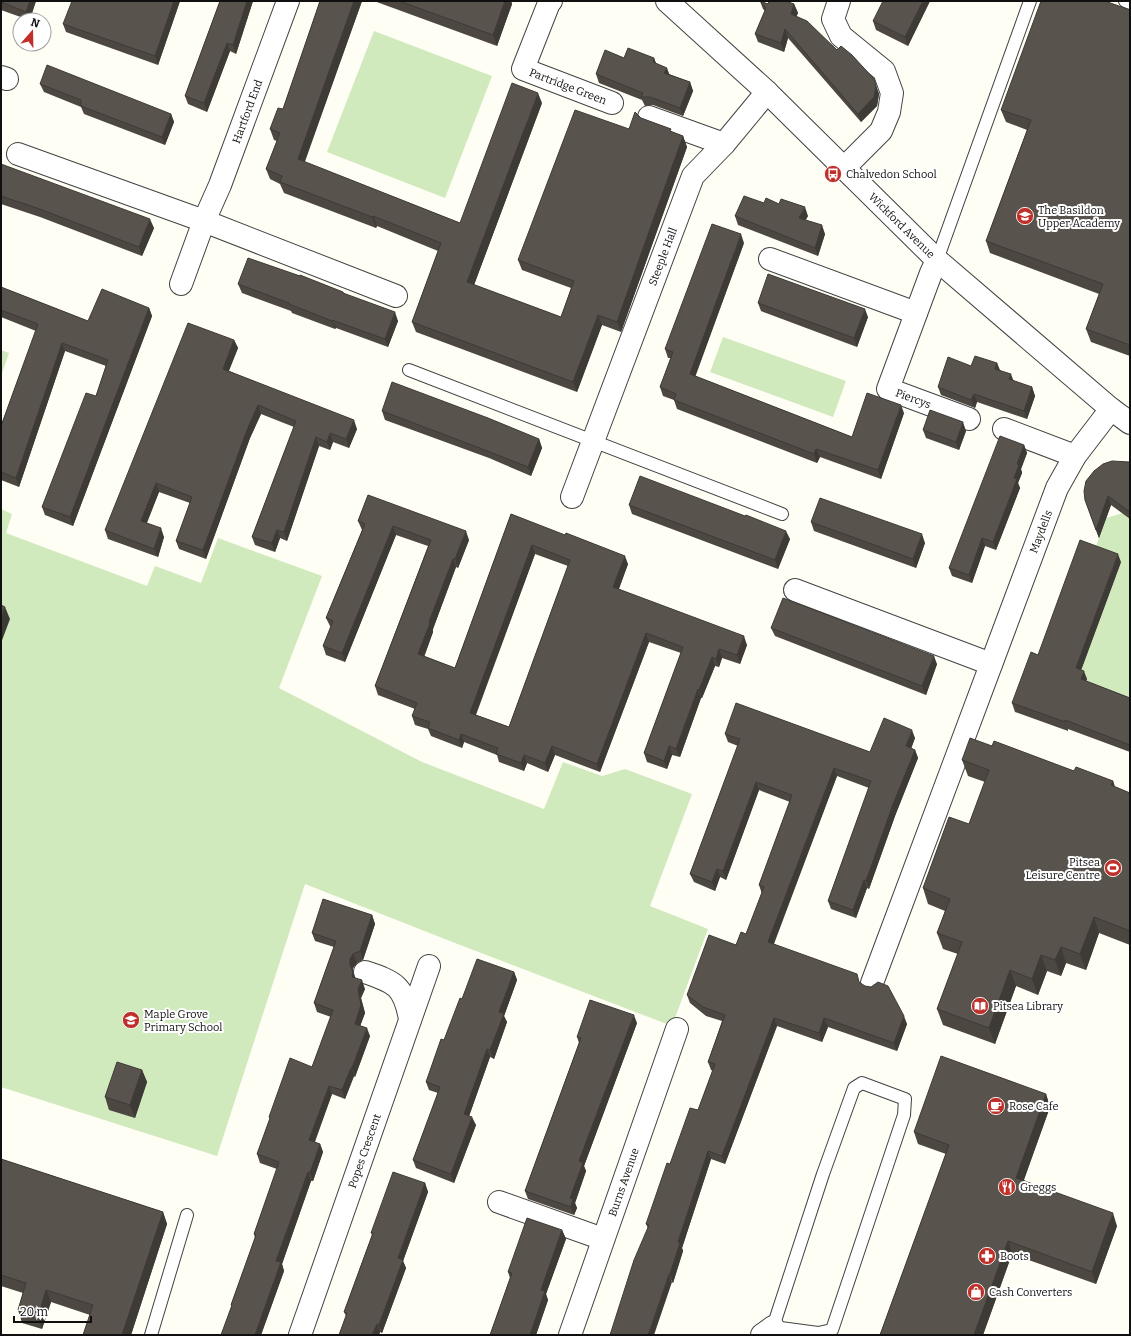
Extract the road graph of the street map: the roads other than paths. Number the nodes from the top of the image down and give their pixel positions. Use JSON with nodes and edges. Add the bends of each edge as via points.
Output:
{"nodes":[{"id":1,"x":288,"y":1,"type":"edge"},
{"id":2,"x":667,"y":1,"type":"edge"},
{"id":3,"x":838,"y":1,"type":"edge"},
{"id":4,"x":1030,"y":1,"type":"edge"},
{"id":5,"x":1125,"y":1,"type":"edge"},
{"id":6,"x":548,"y":2,"type":"edge"},
{"id":7,"x":1130,"y":3,"type":"edge"},
{"id":8,"x":767,"y":92,"type":"junction"},
{"id":9,"x":612,"y":103,"type":"dead end"},
{"id":10,"x":649,"y":117,"type":"dead end"},
{"id":11,"x":724,"y":144,"type":"junction"},
{"id":12,"x":18,"y":154,"type":"dead end"},
{"id":13,"x":844,"y":168,"type":"junction"},
{"id":14,"x":204,"y":221,"type":"junction"},
{"id":15,"x":770,"y":259,"type":"dead end"},
{"id":16,"x":937,"y":260,"type":"junction"},
{"id":17,"x":181,"y":284,"type":"dead end"},
{"id":18,"x":396,"y":296,"type":"dead end"},
{"id":19,"x":916,"y":313,"type":"junction"},
{"id":20,"x":409,"y":370,"type":"dead end"},
{"id":21,"x":1111,"y":409,"type":"junction"},
{"id":22,"x":969,"y":419,"type":"dead end"},
{"id":23,"x":1130,"y":422,"type":"edge"},
{"id":24,"x":1004,"y":429,"type":"dead end"},
{"id":25,"x":594,"y":442,"type":"junction"},
{"id":26,"x":1075,"y":456,"type":"junction"},
{"id":27,"x":572,"y":497,"type":"dead end"},
{"id":28,"x":782,"y":514,"type":"dead end"},
{"id":29,"x":795,"y":590,"type":"dead end"},
{"id":30,"x":991,"y":664,"type":"junction"},
{"id":31,"x":429,"y":966,"type":"dead end"},
{"id":32,"x":366,"y":972,"type":"dead end"},
{"id":33,"x":872,"y":983,"type":"dead end"},
{"id":34,"x":410,"y":1019,"type":"junction"},
{"id":35,"x":677,"y":1029,"type":"dead end"},
{"id":36,"x":499,"y":1202,"type":"dead end"},
{"id":37,"x":186,"y":1215,"type":"dead end"},
{"id":38,"x":603,"y":1239,"type":"junction"},
{"id":39,"x":768,"y":1331,"type":"edge"},
{"id":40,"x":151,"y":1335,"type":"edge"},
{"id":41,"x":300,"y":1335,"type":"edge"},
{"id":42,"x":570,"y":1335,"type":"edge"}],
"edges":[{"from":1,"to":14,"type":"street","name":"Hartford End","via":[[220,185]]},
{"from":2,"to":8,"type":"street","name":"Wickford Avenue"},
{"from":3,"to":13,"type":"street","via":[[833,19],[841,36],[884,71],[892,93],[889,112],[881,131]]},
{"from":4,"to":16,"type":"lane"},
{"from":5,"to":7,"type":"lane"},
{"from":6,"to":9,"type":"street","name":"Partridge Green","via":[[523,69]]},
{"from":8,"to":11,"type":"street","name":"Steeple Hall"},
{"from":8,"to":13,"type":"street","name":"Wickford Avenue"},
{"from":10,"to":11,"type":"street"},
{"from":11,"to":25,"type":"street","name":"Steeple Hall","via":[[694,176]]},
{"from":12,"to":14,"type":"street"},
{"from":13,"to":16,"type":"street","name":"Wickford Avenue"},
{"from":14,"to":17,"type":"street","name":"Hartford End"},
{"from":14,"to":18,"type":"street"},
{"from":15,"to":19,"type":"street"},
{"from":16,"to":19,"type":"street","name":"Piercys"},
{"from":16,"to":21,"type":"street","name":"Wickford Avenue"},
{"from":19,"to":22,"type":"street","name":"Piercys","via":[[888,389]]},
{"from":20,"to":25,"type":"lane"},
{"from":21,"to":23,"type":"street","name":"Wickford Avenue"},
{"from":21,"to":26,"type":"street","name":"Maydells"},
{"from":24,"to":26,"type":"street"},
{"from":25,"to":27,"type":"street","name":"Steeple Hall"},
{"from":25,"to":28,"type":"lane"},
{"from":26,"to":30,"type":"street","name":"Maydells","via":[[1057,488]]},
{"from":29,"to":30,"type":"street"},
{"from":30,"to":33,"type":"street","name":"Maydells"},
{"from":31,"to":34,"type":"street","name":"Popes Crescent"},
{"from":32,"to":34,"type":"street","via":[[384,978],[398,987],[406,1000]]},
{"from":34,"to":41,"type":"street","name":"Popes Crescent"},
{"from":35,"to":38,"type":"street","name":"Burns Avenue"},
{"from":36,"to":38,"type":"street"},
{"from":37,"to":40,"type":"lane"},
{"from":38,"to":42,"type":"street","name":"Burns Avenue"},
{"from":39,"to":39,"type":"lane","via":[[854,1088],[862,1083],[905,1099],[904,1115],[832,1330],[818,1333]]}]}
